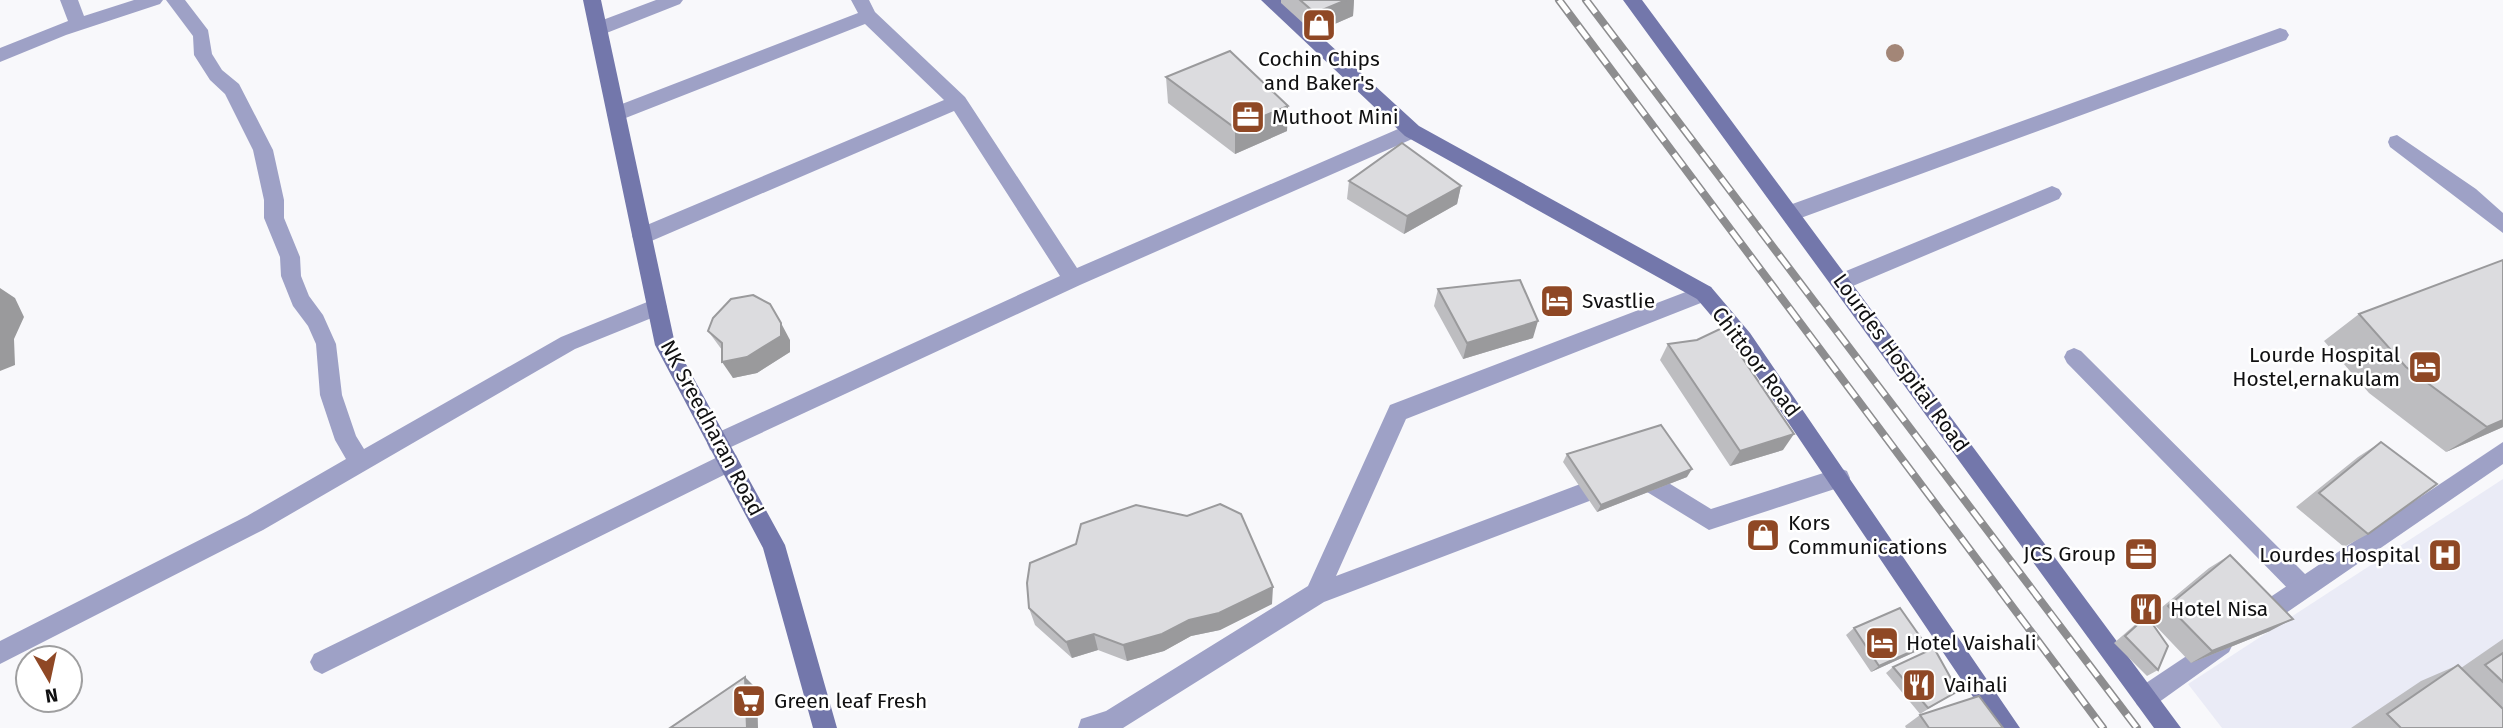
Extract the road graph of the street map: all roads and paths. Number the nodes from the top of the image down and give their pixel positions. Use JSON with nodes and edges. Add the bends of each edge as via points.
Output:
{"nodes":[{"id":1,"x":69,"y":0,"type":"edge"},
{"id":2,"x":154,"y":0,"type":"edge"},
{"id":3,"x":175,"y":0,"type":"edge"},
{"id":4,"x":592,"y":0,"type":"edge"},
{"id":5,"x":674,"y":0,"type":"edge"},
{"id":6,"x":1270,"y":0,"type":"edge"},
{"id":7,"x":1632,"y":0,"type":"edge"},
{"id":8,"x":864,"y":8,"type":"edge"},
{"id":9,"x":78,"y":24,"type":"junction"},
{"id":10,"x":598,"y":29,"type":"junction"},
{"id":11,"x":2280,"y":36,"type":"dead end"},
{"id":12,"x":0,"y":55,"type":"edge"},
{"id":13,"x":958,"y":102,"type":"junction"},
{"id":14,"x":616,"y":114,"type":"junction"},
{"id":15,"x":1412,"y":131,"type":"junction"},
{"id":16,"x":2397,"y":142,"type":"dead end"},
{"id":17,"x":2052,"y":194,"type":"dead end"},
{"id":18,"x":1791,"y":213,"type":"junction"},
{"id":19,"x":2503,"y":225,"type":"edge"},
{"id":20,"x":642,"y":236,"type":"junction"},
{"id":21,"x":1073,"y":279,"type":"junction"},
{"id":22,"x":1841,"y":282,"type":"junction"},
{"id":23,"x":1704,"y":293,"type":"junction"},
{"id":24,"x":657,"y":307,"type":"junction"},
{"id":25,"x":2074,"y":357,"type":"dead end"},
{"id":26,"x":723,"y":452,"type":"junction"},
{"id":27,"x":2503,"y":452,"type":"edge"},
{"id":28,"x":360,"y":461,"type":"junction"},
{"id":29,"x":1839,"y":478,"type":"junction"},
{"id":30,"x":2302,"y":587,"type":"junction"},
{"id":31,"x":1317,"y":594,"type":"junction"},
{"id":32,"x":0,"y":653,"type":"edge"},
{"id":33,"x":322,"y":662,"type":"dead end"},
{"id":34,"x":2146,"y":697,"type":"junction"},
{"id":35,"x":825,"y":728,"type":"edge"},
{"id":36,"x":1090,"y":728,"type":"edge"},
{"id":37,"x":2008,"y":728,"type":"edge"},
{"id":38,"x":2169,"y":728,"type":"edge"}],
"edges":[{"from":1,"to":9,"type":"street"},
{"from":2,"to":9,"type":"street"},
{"from":3,"to":28,"type":"street","via":[[202,35],[203,55],[244,107],[263,150],[274,218],[290,257],[291,276],[326,344],[331,395],[346,440]]},
{"from":4,"to":10,"type":"street","name":"NK Sreedharan Road"},
{"from":5,"to":10,"type":"street"},
{"from":6,"to":15,"type":"street","name":"Chittoor Road"},
{"from":7,"to":18,"type":"street","name":"Lourdes Hospital Road"},
{"from":8,"to":13,"type":"street"},
{"from":8,"to":14,"type":"street"},
{"from":9,"to":12,"type":"street"},
{"from":10,"to":14,"type":"street","name":"NK Sreedharan Road"},
{"from":11,"to":18,"type":"street"},
{"from":13,"to":20,"type":"street"},
{"from":13,"to":21,"type":"street"},
{"from":14,"to":20,"type":"street","name":"NK Sreedharan Road"},
{"from":15,"to":21,"type":"street"},
{"from":15,"to":23,"type":"street","name":"Chittoor Road"},
{"from":16,"to":19,"type":"street"},
{"from":17,"to":22,"type":"street"},
{"from":18,"to":22,"type":"street","name":"Lourdes Hospital Road"},
{"from":20,"to":24,"type":"street","name":"NK Sreedharan Road"},
{"from":21,"to":26,"type":"street"},
{"from":22,"to":34,"type":"street","name":"Lourdes Hospital Road"},
{"from":23,"to":29,"type":"street","name":"Chittoor Road","via":[[1743,339]]},
{"from":23,"to":31,"type":"street","via":[[1398,412]]},
{"from":24,"to":26,"type":"street","name":"NK Sreedharan Road","via":[[665,345]]},
{"from":24,"to":28,"type":"street","via":[[568,343]]},
{"from":25,"to":30,"type":"street"},
{"from":26,"to":33,"type":"street"},
{"from":26,"to":35,"type":"street","name":"NK Sreedharan Road","via":[[774,545]]},
{"from":27,"to":30,"type":"street"},
{"from":28,"to":32,"type":"street","via":[[255,523]]},
{"from":29,"to":31,"type":"street","via":[[1709,520],[1636,473]]},
{"from":29,"to":37,"type":"street","name":"Chittoor Road"},
{"from":30,"to":34,"type":"street"},
{"from":31,"to":36,"type":"street","via":[[1112,721]]},
{"from":34,"to":38,"type":"street","name":"Lourdes Hospital Road"}]}
